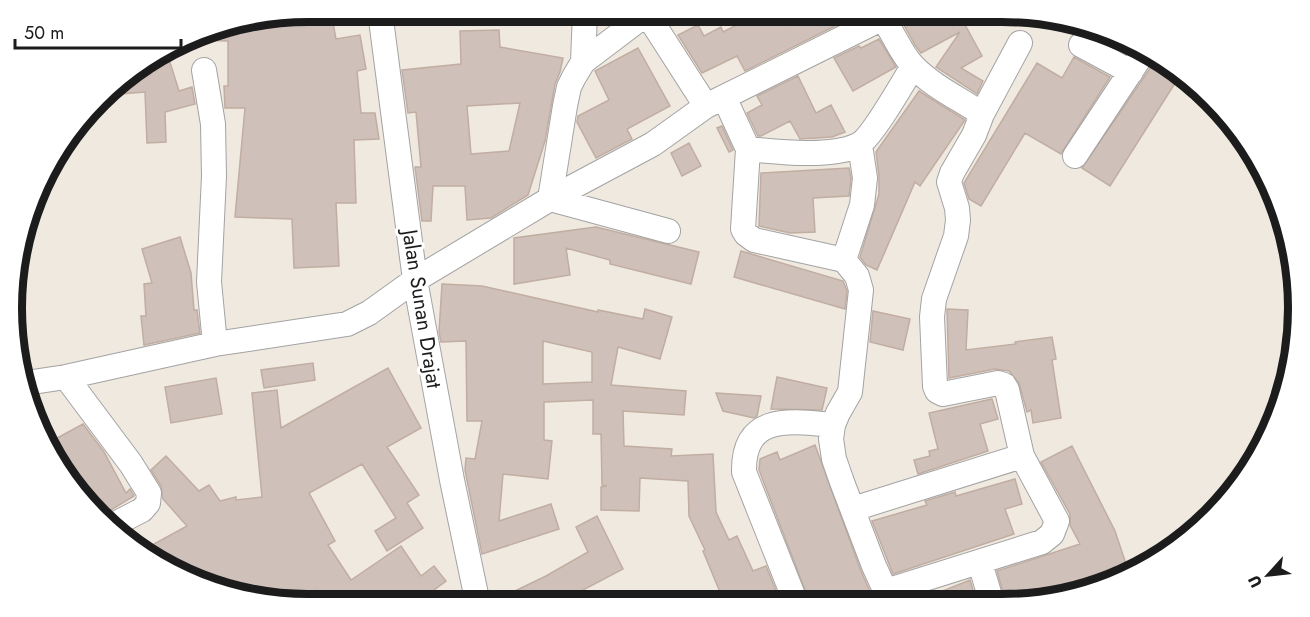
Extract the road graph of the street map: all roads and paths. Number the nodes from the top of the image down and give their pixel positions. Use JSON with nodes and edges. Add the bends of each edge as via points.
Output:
{"nodes":[{"id":1,"x":381,"y":22,"type":"edge"},
{"id":2,"x":585,"y":22,"type":"edge"},
{"id":3,"x":636,"y":22,"type":"edge"},
{"id":4,"x":655,"y":22,"type":"edge"},
{"id":5,"x":870,"y":22,"type":"edge"},
{"id":6,"x":888,"y":22,"type":"edge"},
{"id":7,"x":1020,"y":43,"type":"dead end"},
{"id":8,"x":1081,"y":45,"type":"dead end"},
{"id":9,"x":583,"y":62,"type":"junction"},
{"id":10,"x":1137,"y":63,"type":"edge"},
{"id":11,"x":913,"y":66,"type":"junction"},
{"id":12,"x":204,"y":70,"type":"dead end"},
{"id":13,"x":715,"y":102,"type":"junction"},
{"id":14,"x":982,"y":114,"type":"junction"},
{"id":15,"x":860,"y":145,"type":"junction"},
{"id":16,"x":748,"y":149,"type":"junction"},
{"id":17,"x":1075,"y":156,"type":"dead end"},
{"id":18,"x":550,"y":199,"type":"junction"},
{"id":19,"x":668,"y":231,"type":"dead end"},
{"id":20,"x":844,"y":260,"type":"junction"},
{"id":21,"x":416,"y":280,"type":"junction"},
{"id":22,"x":215,"y":344,"type":"junction"},
{"id":23,"x":66,"y":377,"type":"junction"},
{"id":24,"x":32,"y":382,"type":"edge"},
{"id":25,"x":833,"y":425,"type":"junction"},
{"id":26,"x":1022,"y":456,"type":"junction"},
{"id":27,"x":853,"y":509,"type":"junction"},
{"id":28,"x":118,"y":522,"type":"edge"},
{"id":29,"x":980,"y":563,"type":"junction"},
{"id":30,"x":476,"y":594,"type":"edge"},
{"id":31,"x":792,"y":594,"type":"edge"},
{"id":32,"x":888,"y":594,"type":"edge"},
{"id":33,"x":897,"y":594,"type":"edge"},
{"id":34,"x":990,"y":594,"type":"edge"}],
"edges":[{"from":1,"to":21,"type":"street","name":"Jalan Sunan Drajat"},
{"from":2,"to":9,"type":"street"},
{"from":3,"to":9,"type":"street"},
{"from":4,"to":13,"type":"street"},
{"from":5,"to":13,"type":"street"},
{"from":6,"to":11,"type":"street"},
{"from":7,"to":14,"type":"street"},
{"from":8,"to":10,"type":"street"},
{"from":9,"to":18,"type":"street","via":[[569,87]]},
{"from":10,"to":17,"type":"street"},
{"from":11,"to":14,"type":"street"},
{"from":11,"to":15,"type":"street"},
{"from":12,"to":22,"type":"street","via":[[213,124],[210,282]]},
{"from":13,"to":16,"type":"street"},
{"from":13,"to":18,"type":"street","via":[[653,144]]},
{"from":14,"to":26,"type":"street","via":[[949,182],[958,220],[934,299],[935,386],[943,394],[1004,385]]},
{"from":15,"to":16,"type":"street","via":[[825,152]]},
{"from":15,"to":20,"type":"street","via":[[865,178],[862,205]]},
{"from":16,"to":20,"type":"street","via":[[743,229],[746,234],[754,240]]},
{"from":18,"to":19,"type":"street"},
{"from":18,"to":21,"type":"street"},
{"from":20,"to":25,"type":"street","via":[[857,276],[861,290],[850,392]]},
{"from":21,"to":22,"type":"street","via":[[347,324]]},
{"from":21,"to":30,"type":"street","name":"Jalan Sunan Drajat"},
{"from":22,"to":23,"type":"street"},
{"from":23,"to":24,"type":"street"},
{"from":23,"to":28,"type":"street","via":[[149,493],[142,510]]},
{"from":25,"to":27,"type":"street","via":[[834,459]]},
{"from":25,"to":31,"type":"street","via":[[779,422],[758,432],[744,453],[744,472]]},
{"from":26,"to":27,"type":"street"},
{"from":26,"to":29,"type":"street","via":[[1056,521],[1052,534],[1042,542]]},
{"from":27,"to":32,"type":"street"},
{"from":29,"to":33,"type":"street"},
{"from":29,"to":34,"type":"street"}]}
